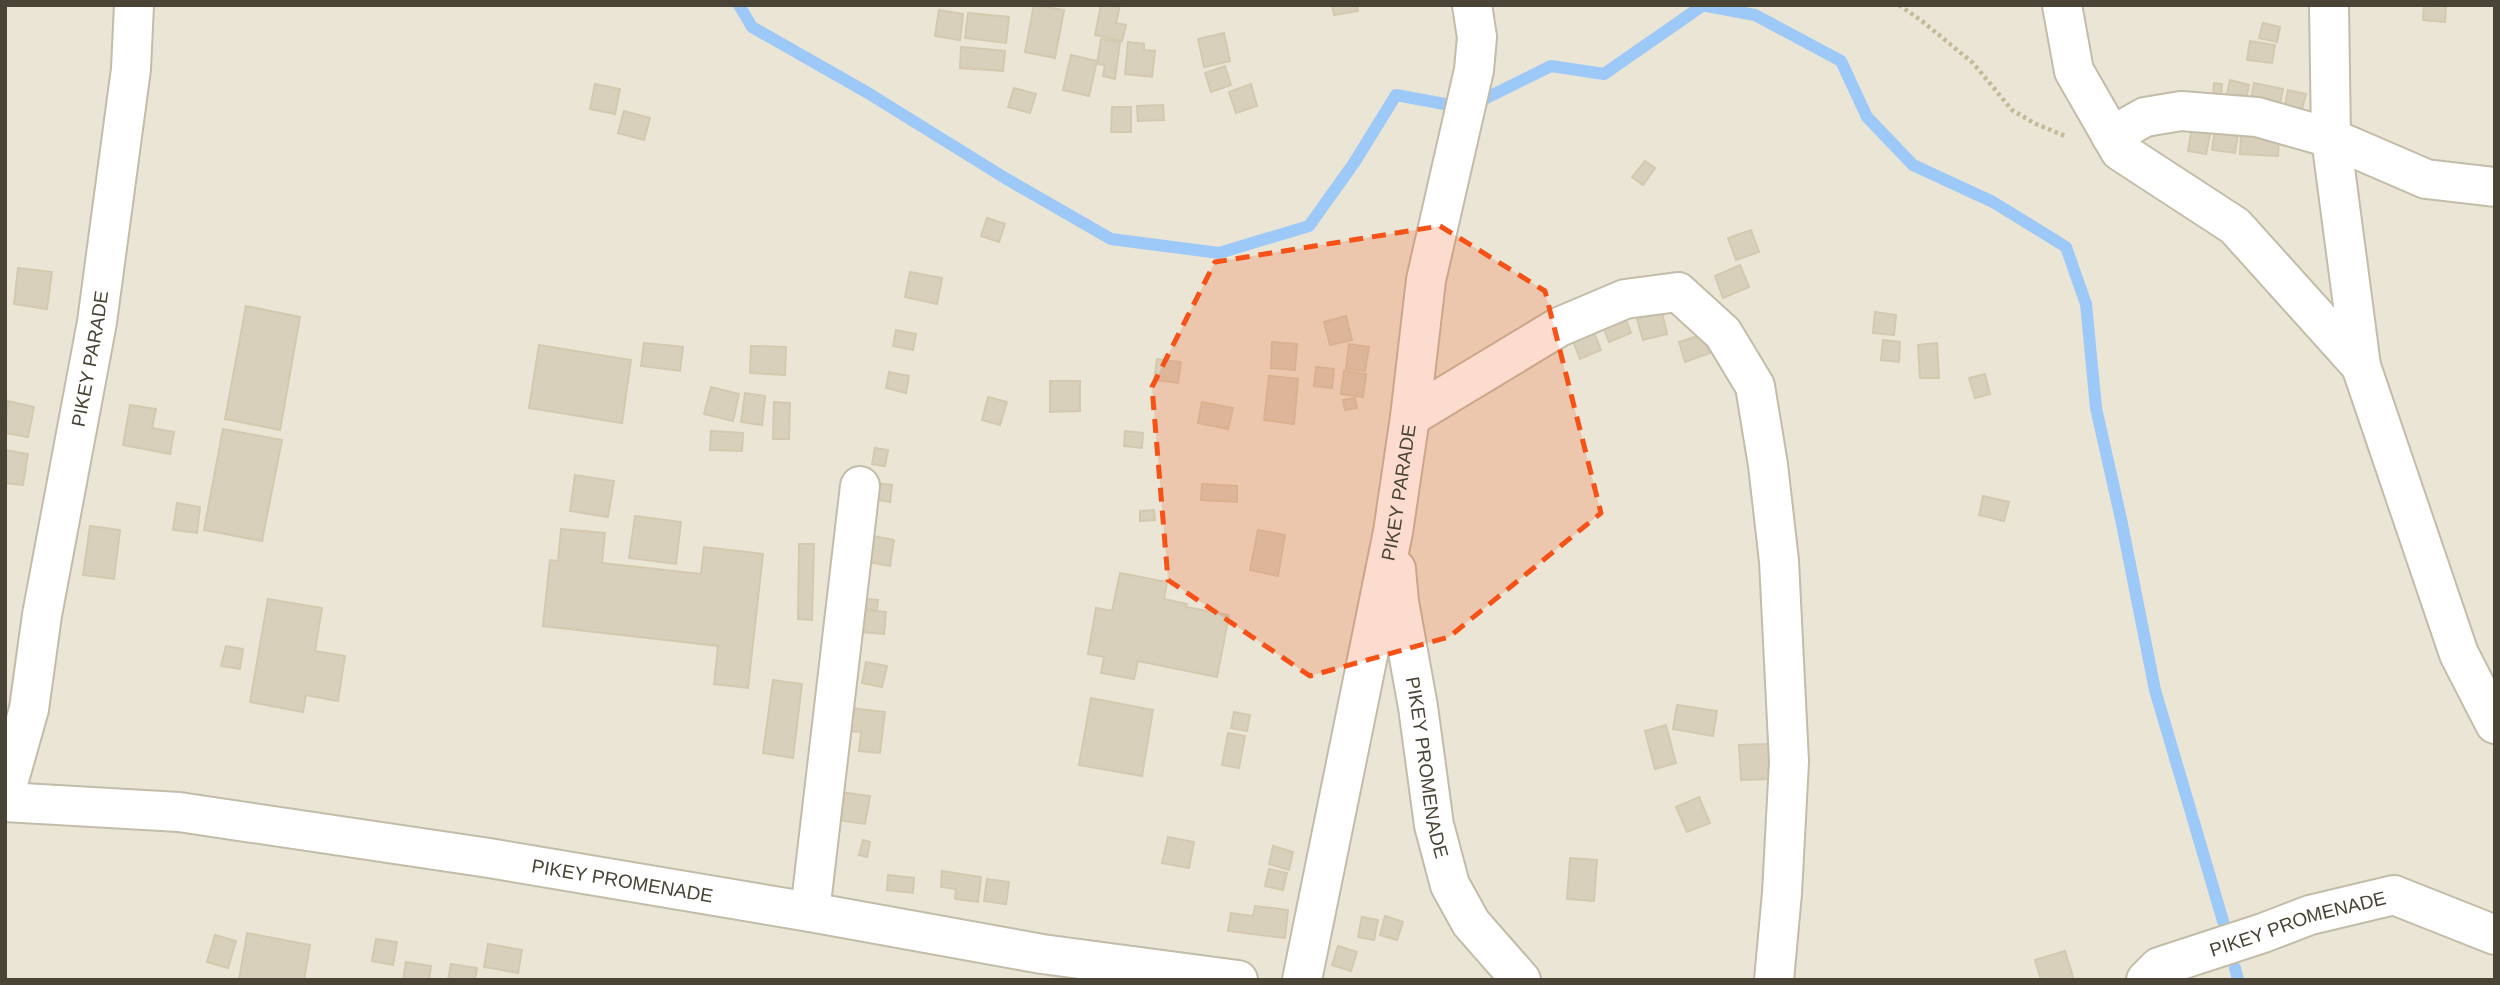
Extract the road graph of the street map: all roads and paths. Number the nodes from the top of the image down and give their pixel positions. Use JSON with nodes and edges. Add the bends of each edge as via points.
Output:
{"nodes":[{"id":1,"x":134,"y":5,"type":"edge"},
{"id":2,"x":1472,"y":5,"type":"edge"},
{"id":3,"x":1899,"y":5,"type":"edge"},
{"id":4,"x":2062,"y":5,"type":"edge"},
{"id":5,"x":2329,"y":5,"type":"edge"},
{"id":6,"x":2331,"y":138,"type":"junction"},
{"id":7,"x":2115,"y":144,"type":"junction"},
{"id":8,"x":2495,"y":187,"type":"edge"},
{"id":9,"x":2361,"y":366,"type":"junction"},
{"id":10,"x":1410,"y":417,"type":"junction"},
{"id":11,"x":860,"y":486,"type":"dead end"},
{"id":12,"x":1393,"y":532,"type":"junction"},
{"id":13,"x":2495,"y":724,"type":"edge"},
{"id":14,"x":5,"y":794,"type":"edge"},
{"id":15,"x":5,"y":802,"type":"edge"},
{"id":16,"x":810,"y":912,"type":"junction"},
{"id":17,"x":2495,"y":935,"type":"edge"},
{"id":18,"x":1238,"y":980,"type":"edge"},
{"id":19,"x":1302,"y":980,"type":"edge"},
{"id":20,"x":1521,"y":980,"type":"edge"},
{"id":21,"x":1774,"y":980,"type":"edge"},
{"id":22,"x":2146,"y":980,"type":"edge"}],
"edges":[{"from":1,"to":14,"type":"street","name":"PIKEY PARADE","via":[[131,69],[97,322],[29,709]]},
{"from":2,"to":10,"type":"street","name":"PIKEY PARADE","via":[[1477,37],[1474,70],[1426,280]]},
{"from":3,"to":7,"type":"path","via":[[1973,63],[2012,110],[2089,146]]},
{"from":4,"to":7,"type":"street","via":[[2074,71]]},
{"from":5,"to":6,"type":"street"},
{"from":6,"to":7,"type":"street","via":[[2257,117],[2181,111],[2145,117]]},
{"from":6,"to":8,"type":"street","via":[[2426,179]]},
{"from":6,"to":9,"type":"street"},
{"from":7,"to":9,"type":"street","via":[[2235,226]]},
{"from":9,"to":13,"type":"street","via":[[2459,654]]},
{"from":10,"to":12,"type":"street","name":"PIKEY PARADE"},
{"from":10,"to":21,"type":"street","via":[[1559,327],[1625,299],[1678,292],[1723,333],[1755,386],[1779,561],[1790,762]]},
{"from":11,"to":16,"type":"street"},
{"from":12,"to":19,"type":"street","name":"PIKEY PARADE"},
{"from":12,"to":20,"type":"street","name":"PIKEY PROMENADE","via":[[1399,602],[1434,825],[1450,884],[1472,923]]},
{"from":15,"to":16,"type":"street","name":"PIKEY PROMENADE","via":[[192,814]]},
{"from":16,"to":18,"type":"street","name":"PIKEY PROMENADE","via":[[1042,954]]},
{"from":17,"to":22,"type":"street","name":"PIKEY PROMENADE","via":[[2394,895],[2310,915],[2160,967]]}]}
